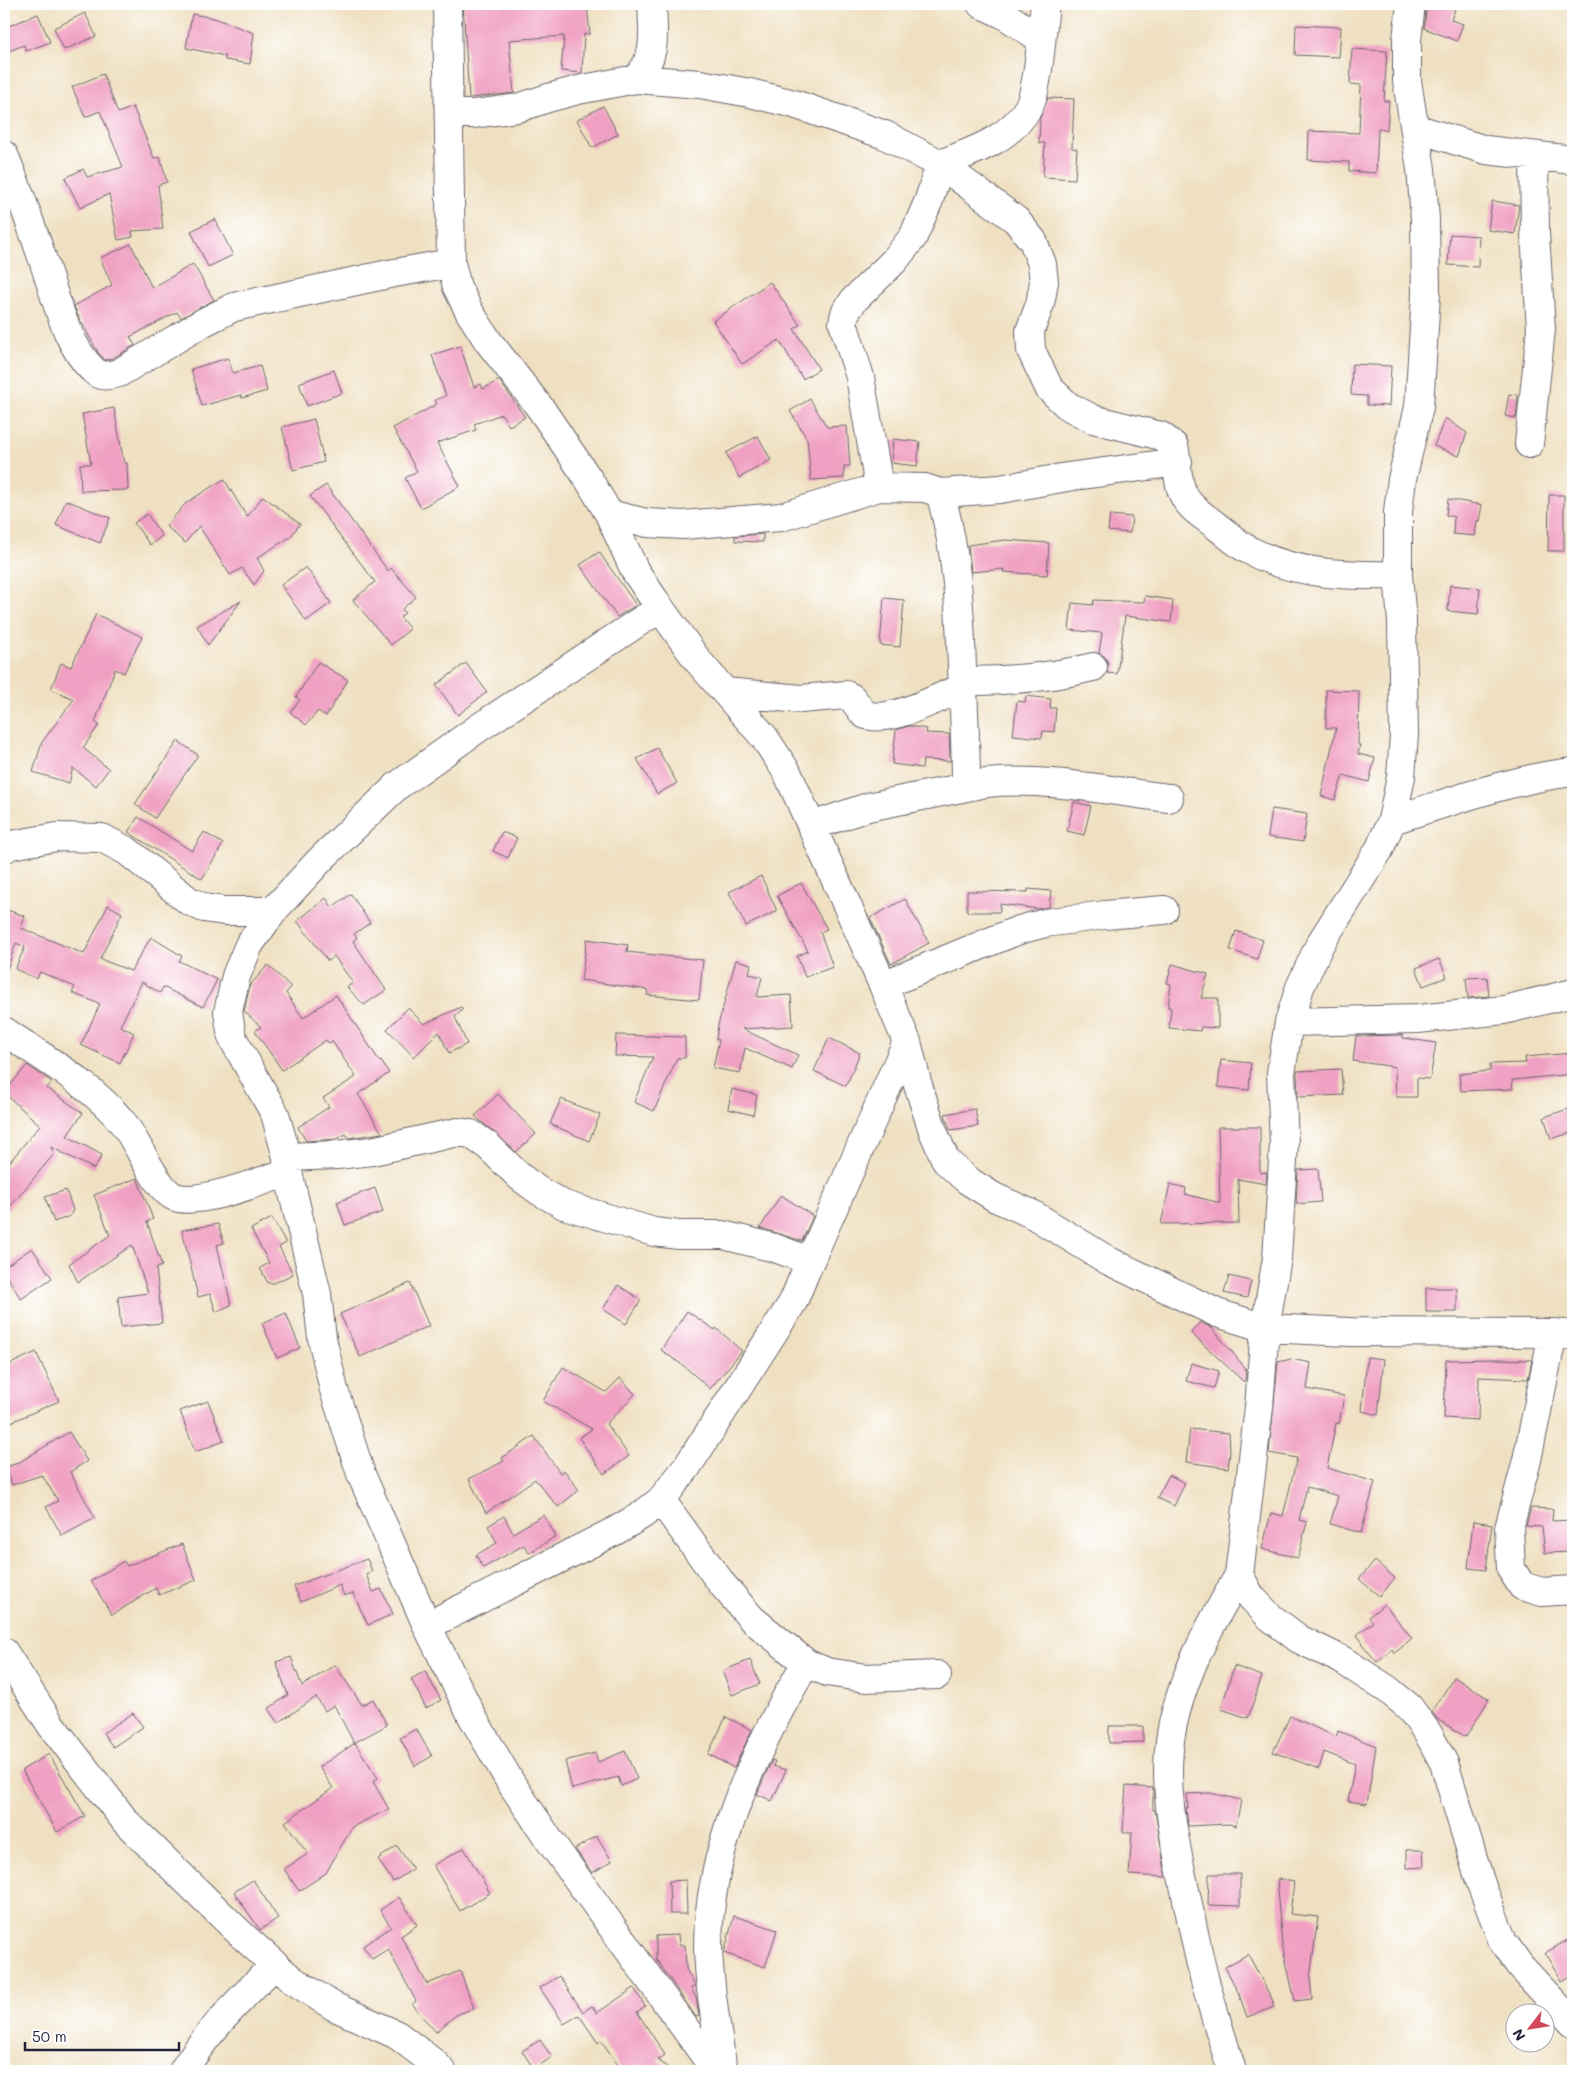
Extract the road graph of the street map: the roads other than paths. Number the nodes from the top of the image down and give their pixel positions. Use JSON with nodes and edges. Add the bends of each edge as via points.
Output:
{"nodes":[{"id":1,"x":447,"y":4,"type":"edge"},
{"id":2,"x":652,"y":4,"type":"edge"},
{"id":3,"x":981,"y":4,"type":"edge"},
{"id":4,"x":1045,"y":4,"type":"edge"},
{"id":5,"x":1411,"y":4,"type":"edge"},
{"id":6,"x":1041,"y":39,"type":"junction"},
{"id":7,"x":636,"y":79,"type":"junction"},
{"id":8,"x":449,"y":114,"type":"junction"},
{"id":9,"x":1415,"y":128,"type":"junction"},
{"id":10,"x":4,"y":155,"type":"edge"},
{"id":11,"x":1534,"y":157,"type":"junction"},
{"id":12,"x":1573,"y":160,"type":"edge"},
{"id":13,"x":940,"y":164,"type":"junction"},
{"id":14,"x":451,"y":263,"type":"junction"},
{"id":15,"x":1529,"y":444,"type":"dead end"},
{"id":16,"x":1178,"y":462,"type":"junction"},
{"id":17,"x":879,"y":487,"type":"junction"},
{"id":18,"x":940,"y":494,"type":"junction"},
{"id":19,"x":609,"y":514,"type":"junction"},
{"id":20,"x":1398,"y":575,"type":"junction"},
{"id":21,"x":660,"y":608,"type":"junction"},
{"id":22,"x":1093,"y":667,"type":"dead end"},
{"id":23,"x":963,"y":684,"type":"junction"},
{"id":24,"x":725,"y":692,"type":"junction"},
{"id":25,"x":1573,"y":772,"type":"edge"},
{"id":26,"x":966,"y":787,"type":"junction"},
{"id":27,"x":1169,"y":798,"type":"dead end"},
{"id":28,"x":1392,"y":820,"type":"junction"},
{"id":29,"x":812,"y":826,"type":"junction"},
{"id":30,"x":4,"y":849,"type":"edge"},
{"id":31,"x":1164,"y":910,"type":"dead end"},
{"id":32,"x":273,"y":911,"type":"junction"},
{"id":33,"x":883,"y":985,"type":"junction"},
{"id":34,"x":1573,"y":993,"type":"edge"},
{"id":35,"x":1289,"y":1022,"type":"junction"},
{"id":36,"x":4,"y":1031,"type":"edge"},
{"id":37,"x":907,"y":1042,"type":"junction"},
{"id":38,"x":288,"y":1164,"type":"junction"},
{"id":39,"x":810,"y":1261,"type":"junction"},
{"id":40,"x":1266,"y":1328,"type":"junction"},
{"id":41,"x":1563,"y":1334,"type":"edge"},
{"id":42,"x":661,"y":1500,"type":"junction"},
{"id":43,"x":1239,"y":1575,"type":"junction"},
{"id":44,"x":1573,"y":1590,"type":"edge"},
{"id":45,"x":427,"y":1626,"type":"junction"},
{"id":46,"x":4,"y":1652,"type":"edge"},
{"id":47,"x":806,"y":1663,"type":"junction"},
{"id":48,"x":937,"y":1675,"type":"dead end"},
{"id":49,"x":275,"y":1964,"type":"junction"},
{"id":50,"x":1573,"y":2023,"type":"edge"},
{"id":51,"x":183,"y":2071,"type":"edge"},
{"id":52,"x":442,"y":2071,"type":"edge"},
{"id":53,"x":716,"y":2071,"type":"edge"},
{"id":54,"x":723,"y":2071,"type":"edge"},
{"id":55,"x":1232,"y":2071,"type":"edge"}],
"edges":[{"from":1,"to":8,"type":"street"},
{"from":2,"to":7,"type":"street","via":[[652,54],[646,69]]},
{"from":3,"to":6,"type":"street"},
{"from":4,"to":6,"type":"street"},
{"from":5,"to":9,"type":"street","via":[[1407,81]]},
{"from":6,"to":13,"type":"street","via":[[1031,98],[1012,128],[987,144]]},
{"from":7,"to":8,"type":"street","via":[[563,94],[518,108]]},
{"from":7,"to":13,"type":"street","via":[[700,84],[794,104],[885,135]]},
{"from":8,"to":14,"type":"street"},
{"from":9,"to":11,"type":"street","via":[[1486,150]]},
{"from":9,"to":20,"type":"street","via":[[1425,219],[1426,296],[1419,408],[1402,479],[1398,512]]},
{"from":10,"to":14,"type":"street","via":[[20,192],[66,329],[95,373],[108,376],[119,373],[234,307]]},
{"from":11,"to":12,"type":"street"},
{"from":11,"to":15,"type":"street","via":[[1541,329]]},
{"from":13,"to":16,"type":"street","via":[[1016,220],[1033,241],[1042,264],[1044,282],[1030,331],[1031,350],[1049,388],[1068,406],[1093,419],[1161,436],[1174,446]]},
{"from":13,"to":17,"type":"street","via":[[913,238],[854,300],[843,322],[860,377]]},
{"from":14,"to":19,"type":"street","via":[[457,286],[473,318],[564,442]]},
{"from":16,"to":18,"type":"street","via":[[1000,489]]},
{"from":16,"to":20,"type":"street","via":[[1178,481],[1183,496],[1193,508],[1248,550],[1304,570],[1344,576]]},
{"from":17,"to":18,"type":"street","via":[[925,488]]},
{"from":17,"to":19,"type":"street","via":[[773,518],[683,525],[647,523]]},
{"from":18,"to":23,"type":"street","via":[[953,550]]},
{"from":19,"to":21,"type":"street","via":[[636,571]]},
{"from":20,"to":28,"type":"street","via":[[1404,734],[1401,777]]},
{"from":21,"to":24,"type":"street"},
{"from":21,"to":32,"type":"street","via":[[397,786],[321,859]]},
{"from":22,"to":23,"type":"street","via":[[1061,675]]},
{"from":23,"to":24,"type":"street","via":[[921,705],[880,718],[864,714],[846,695],[801,699]]},
{"from":23,"to":26,"type":"street"},
{"from":24,"to":29,"type":"street","via":[[764,738],[787,772]]},
{"from":25,"to":28,"type":"street","via":[[1546,775]]},
{"from":26,"to":27,"type":"street","via":[[1034,781]]},
{"from":26,"to":29,"type":"street","via":[[868,807]]},
{"from":28,"to":35,"type":"street","via":[[1379,850],[1320,944],[1300,986]]},
{"from":29,"to":33,"type":"street"},
{"from":30,"to":32,"type":"street","via":[[57,837],[102,838],[127,851],[189,901],[204,908]]},
{"from":31,"to":33,"type":"street","via":[[1046,923],[1019,930]]},
{"from":32,"to":38,"type":"street","via":[[249,945],[236,976],[228,1012],[232,1037],[275,1114]]},
{"from":33,"to":37,"type":"street"},
{"from":34,"to":35,"type":"street","via":[[1504,1010],[1418,1019]]},
{"from":35,"to":40,"type":"street","via":[[1281,1073],[1284,1144],[1277,1258]]},
{"from":36,"to":38,"type":"street","via":[[74,1077],[124,1124],[161,1187],[175,1197],[197,1198],[234,1191]]},
{"from":37,"to":39,"type":"street"},
{"from":37,"to":40,"type":"street","via":[[933,1131],[946,1161],[967,1180],[1110,1261],[1217,1312]]},
{"from":38,"to":39,"type":"street","via":[[372,1151],[458,1132],[471,1134],[520,1177],[564,1204],[654,1232],[723,1235]]},
{"from":38,"to":45,"type":"street","via":[[334,1390],[361,1474]]},
{"from":39,"to":42,"type":"street","via":[[793,1302],[779,1325],[687,1467]]},
{"from":40,"to":41,"type":"street"},
{"from":40,"to":43,"type":"street"},
{"from":41,"to":44,"type":"street","via":[[1509,1528],[1511,1569],[1522,1586],[1542,1592]]},
{"from":42,"to":45,"type":"street","via":[[615,1531]]},
{"from":42,"to":47,"type":"street","via":[[746,1612]]},
{"from":43,"to":50,"type":"street","via":[[1251,1597],[1270,1617],[1299,1639],[1342,1660],[1380,1684],[1409,1707],[1444,1763],[1480,1881],[1503,1942],[1520,1966]]},
{"from":43,"to":55,"type":"street","via":[[1202,1642],[1185,1685],[1171,1734],[1168,1769],[1170,1811],[1181,1873],[1204,1976]]},
{"from":45,"to":53,"type":"street","via":[[473,1718],[511,1783]]},
{"from":46,"to":49,"type":"street","via":[[51,1724],[126,1822]]},
{"from":47,"to":48,"type":"street","via":[[828,1672],[866,1678]]},
{"from":47,"to":54,"type":"street","via":[[774,1718],[729,1825],[711,1900],[708,1947]]},
{"from":49,"to":51,"type":"street","via":[[209,2034]]},
{"from":49,"to":52,"type":"street","via":[[291,1979],[333,2006],[397,2035]]}]}
